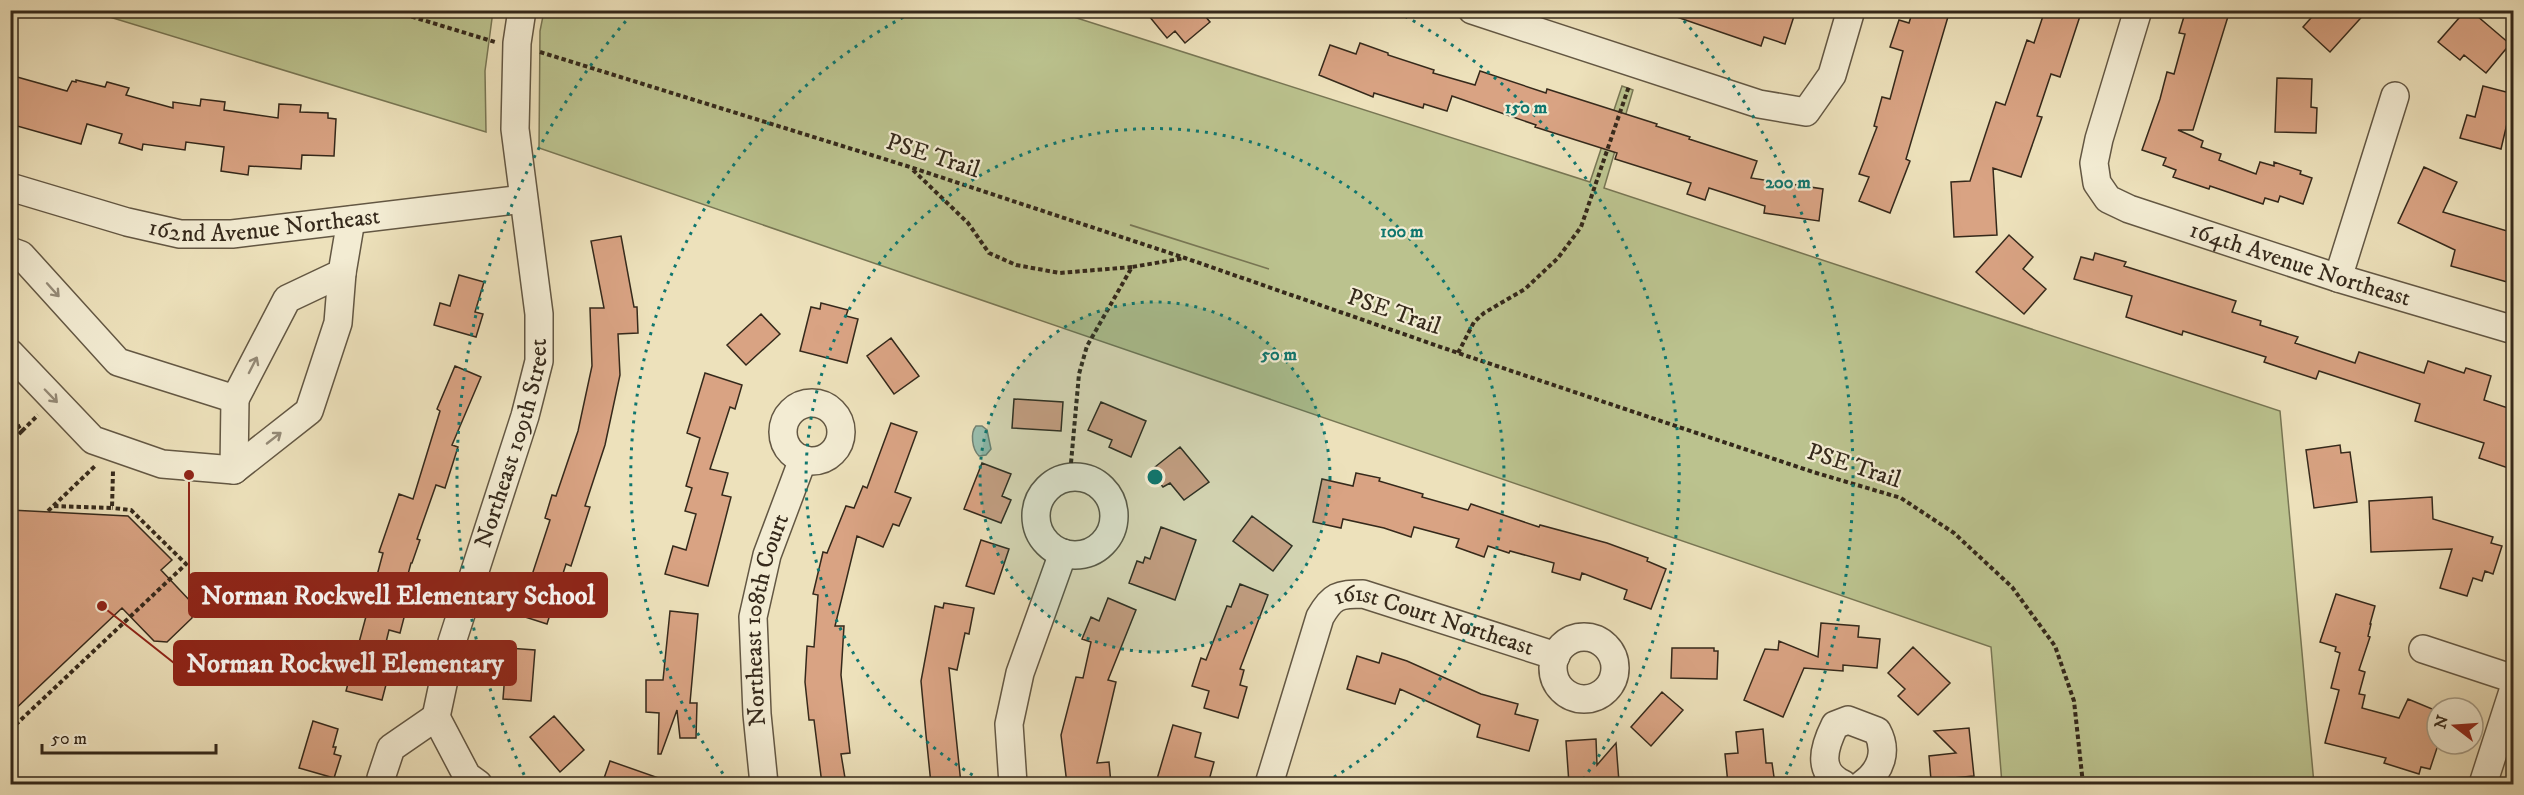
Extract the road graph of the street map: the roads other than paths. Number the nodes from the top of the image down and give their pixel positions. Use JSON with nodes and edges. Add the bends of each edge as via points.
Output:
{"nodes":[{"id":1,"x":522,"y":10,"type":"edge"},
{"id":2,"x":1472,"y":10,"type":"edge"},
{"id":3,"x":1851,"y":10,"type":"edge"},
{"id":4,"x":2138,"y":10,"type":"edge"},
{"id":5,"x":2395,"y":96,"type":"dead end"},
{"id":6,"x":10,"y":186,"type":"edge"},
{"id":7,"x":523,"y":199,"type":"junction"},
{"id":8,"x":351,"y":220,"type":"junction"},
{"id":9,"x":10,"y":251,"type":"edge"},
{"id":10,"x":342,"y":273,"type":"junction"},
{"id":11,"x":2338,"y":278,"type":"junction"},
{"id":12,"x":2514,"y":330,"type":"edge"},
{"id":13,"x":10,"y":353,"type":"edge"},
{"id":14,"x":236,"y":399,"type":"junction"},
{"id":15,"x":803,"y":459,"type":"dead end"},
{"id":16,"x":234,"y":470,"type":"junction"},
{"id":17,"x":1063,"y":553,"type":"dead end"},
{"id":18,"x":2423,"y":649,"type":"dead end"},
{"id":19,"x":1556,"y":656,"type":"dead end"},
{"id":20,"x":2514,"y":679,"type":"edge"},
{"id":21,"x":2514,"y":688,"type":"edge"},
{"id":22,"x":436,"y":717,"type":"junction"},
{"id":23,"x":467,"y":782,"type":"edge"},
{"id":24,"x":384,"y":784,"type":"edge"},
{"id":25,"x":764,"y":784,"type":"edge"},
{"id":26,"x":1013,"y":784,"type":"edge"},
{"id":27,"x":1269,"y":784,"type":"edge"},
{"id":28,"x":1843,"y":784,"type":"edge"},
{"id":29,"x":1863,"y":784,"type":"edge"},
{"id":30,"x":2483,"y":784,"type":"edge"}],
"edges":[{"from":1,"to":7,"type":"street","name":"Northeast 109th Street","via":[[514,129]]},
{"from":2,"to":3,"type":"street","via":[[1758,104],[1806,112],[1832,75]]},
{"from":4,"to":11,"type":"street","name":"164th Avenue Northeast","via":[[2094,163],[2097,183],[2108,199]]},
{"from":5,"to":11,"type":"street"},
{"from":6,"to":8,"type":"street","name":"162nd Avenue Northeast","via":[[180,234],[232,234]]},
{"from":7,"to":8,"type":"street","name":"162nd Avenue Northeast"},
{"from":7,"to":22,"type":"street","name":"Northeast 109th Street","via":[[539,314],[539,361],[452,642]]},
{"from":8,"to":10,"type":"street"},
{"from":9,"to":14,"type":"street","one_way":true,"via":[[21,255],[118,362]]},
{"from":14,"to":10,"type":"street","one_way":true,"via":[[287,299]]},
{"from":16,"to":10,"type":"street","one_way":true,"via":[[309,411],[338,323]]},
{"from":11,"to":12,"type":"street","name":"164th Avenue Northeast"},
{"from":13,"to":16,"type":"street","one_way":true,"via":[[93,440],[162,464]]},
{"from":14,"to":16,"type":"street"},
{"from":15,"to":25,"type":"street","name":"Northeast 108th Court","via":[[767,555],[753,617]]},
{"from":17,"to":26,"type":"street","via":[[1017,684],[1009,724]]},
{"from":18,"to":20,"type":"street"},
{"from":19,"to":27,"type":"street","name":"161st Court Northeast","via":[[1363,594],[1343,594],[1329,601],[1320,617]]},
{"from":21,"to":30,"type":"street"},
{"from":22,"to":23,"type":"street"},
{"from":22,"to":24,"type":"street","via":[[391,748],[381,778]]},
{"from":28,"to":29,"type":"street","via":[[1827,772],[1823,757],[1835,725],[1848,720],[1877,730],[1883,741],[1879,768]]}]}
